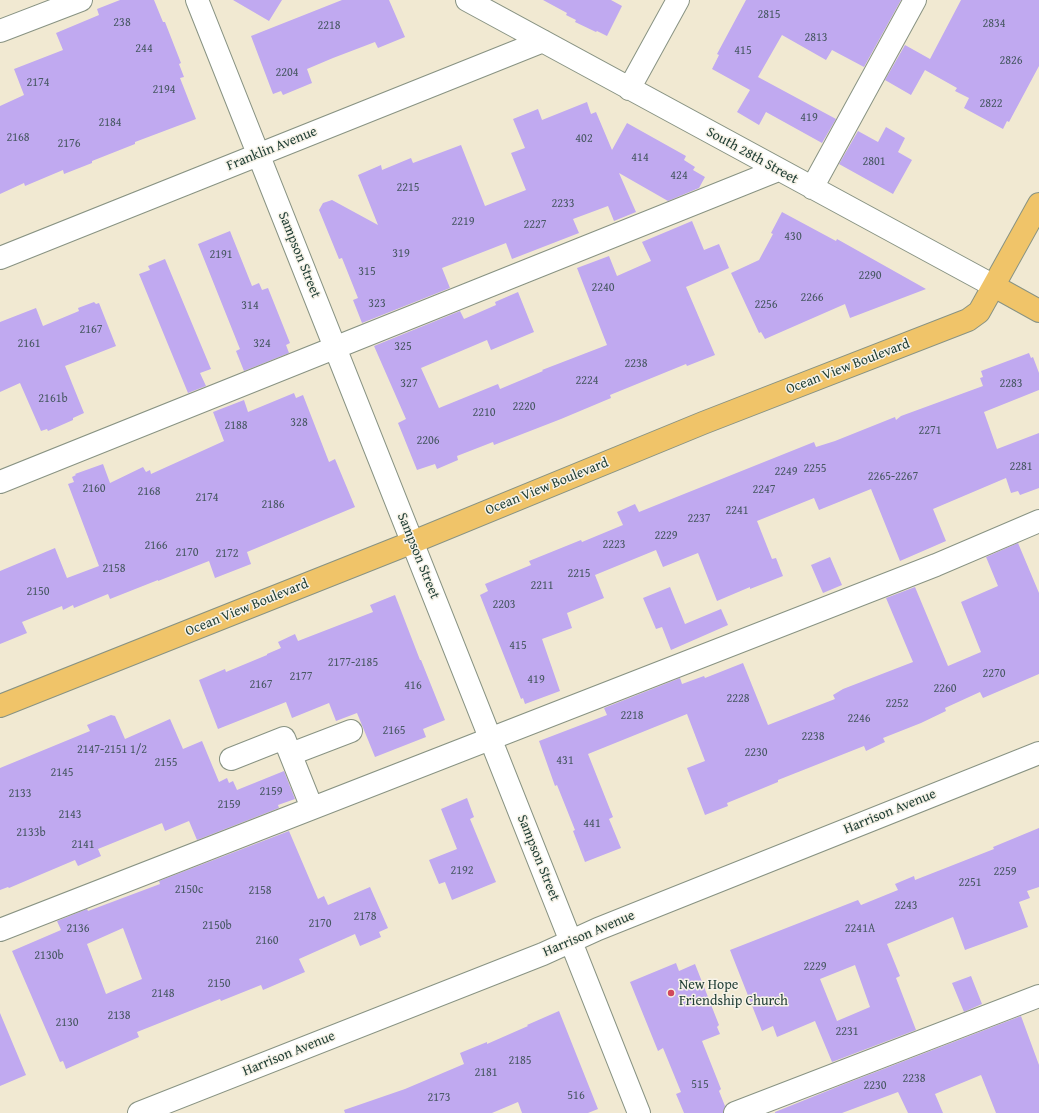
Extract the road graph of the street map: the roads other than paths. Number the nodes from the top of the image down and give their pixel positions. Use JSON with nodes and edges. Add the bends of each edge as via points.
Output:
{"nodes":[{"id":1,"x":81,"y":0,"type":"edge"},
{"id":2,"x":198,"y":0,"type":"edge"},
{"id":3,"x":467,"y":0,"type":"edge"},
{"id":4,"x":678,"y":0,"type":"edge"},
{"id":5,"x":914,"y":0,"type":"edge"},
{"id":6,"x":0,"y":31,"type":"edge"},
{"id":7,"x":544,"y":41,"type":"junction"},
{"id":8,"x":629,"y":89,"type":"junction"},
{"id":9,"x":259,"y":155,"type":"junction"},
{"id":10,"x":778,"y":170,"type":"junction"},
{"id":11,"x":812,"y":188,"type":"junction"},
{"id":12,"x":1039,"y":204,"type":"edge"},
{"id":13,"x":0,"y":258,"type":"edge"},
{"id":14,"x":994,"y":286,"type":"junction"},
{"id":15,"x":1039,"y":311,"type":"edge"},
{"id":16,"x":336,"y":348,"type":"junction"},
{"id":17,"x":0,"y":482,"type":"edge"},
{"id":18,"x":1039,"y":521,"type":"edge"},
{"id":19,"x":413,"y":542,"type":"junction"},
{"id":20,"x":0,"y":706,"type":"edge"},
{"id":21,"x":351,"y":730,"type":"dead end"},
{"id":22,"x":490,"y":738,"type":"junction"},
{"id":23,"x":1039,"y":753,"type":"edge"},
{"id":24,"x":291,"y":754,"type":"junction"},
{"id":25,"x":231,"y":759,"type":"dead end"},
{"id":26,"x":312,"y":808,"type":"junction"},
{"id":27,"x":0,"y":930,"type":"edge"},
{"id":28,"x":571,"y":941,"type":"junction"},
{"id":29,"x":1039,"y":996,"type":"edge"},
{"id":30,"x":139,"y":1113,"type":"edge"},
{"id":31,"x":639,"y":1113,"type":"edge"},
{"id":32,"x":735,"y":1113,"type":"edge"}],
"edges":[{"from":1,"to":6,"type":"street"},
{"from":2,"to":9,"type":"street","name":"Sampson Street"},
{"from":3,"to":7,"type":"street","name":"South 28th Street"},
{"from":4,"to":8,"type":"street"},
{"from":5,"to":11,"type":"street"},
{"from":7,"to":8,"type":"street","name":"South 28th Street"},
{"from":7,"to":9,"type":"street","name":"Franklin Avenue"},
{"from":8,"to":10,"type":"street","name":"South 28th Street"},
{"from":9,"to":13,"type":"street","name":"Franklin Avenue"},
{"from":9,"to":16,"type":"street","name":"Sampson Street"},
{"from":10,"to":11,"type":"street","name":"South 28th Street"},
{"from":10,"to":16,"type":"street"},
{"from":11,"to":14,"type":"street","name":"South 28th Street"},
{"from":12,"to":14,"type":"main road","name":"Ocean View Boulevard"},
{"from":14,"to":15,"type":"main road","name":"South 28th Street"},
{"from":14,"to":19,"type":"main road","name":"Ocean View Boulevard","via":[[979,312],[968,320]]},
{"from":16,"to":17,"type":"street"},
{"from":16,"to":19,"type":"street","name":"Sampson Street"},
{"from":18,"to":22,"type":"street","via":[[936,565]]},
{"from":19,"to":20,"type":"main road","name":"Ocean View Boulevard"},
{"from":19,"to":22,"type":"street","name":"Sampson Street"},
{"from":21,"to":24,"type":"street"},
{"from":22,"to":26,"type":"street"},
{"from":22,"to":28,"type":"street","name":"Sampson Street"},
{"from":23,"to":28,"type":"street","name":"Harrison Avenue"},
{"from":24,"to":25,"type":"street","via":[[284,738]]},
{"from":24,"to":26,"type":"street"},
{"from":26,"to":27,"type":"street"},
{"from":28,"to":30,"type":"street","name":"Harrison Avenue"},
{"from":28,"to":31,"type":"street","name":"Sampson Street"},
{"from":29,"to":32,"type":"street"}]}
